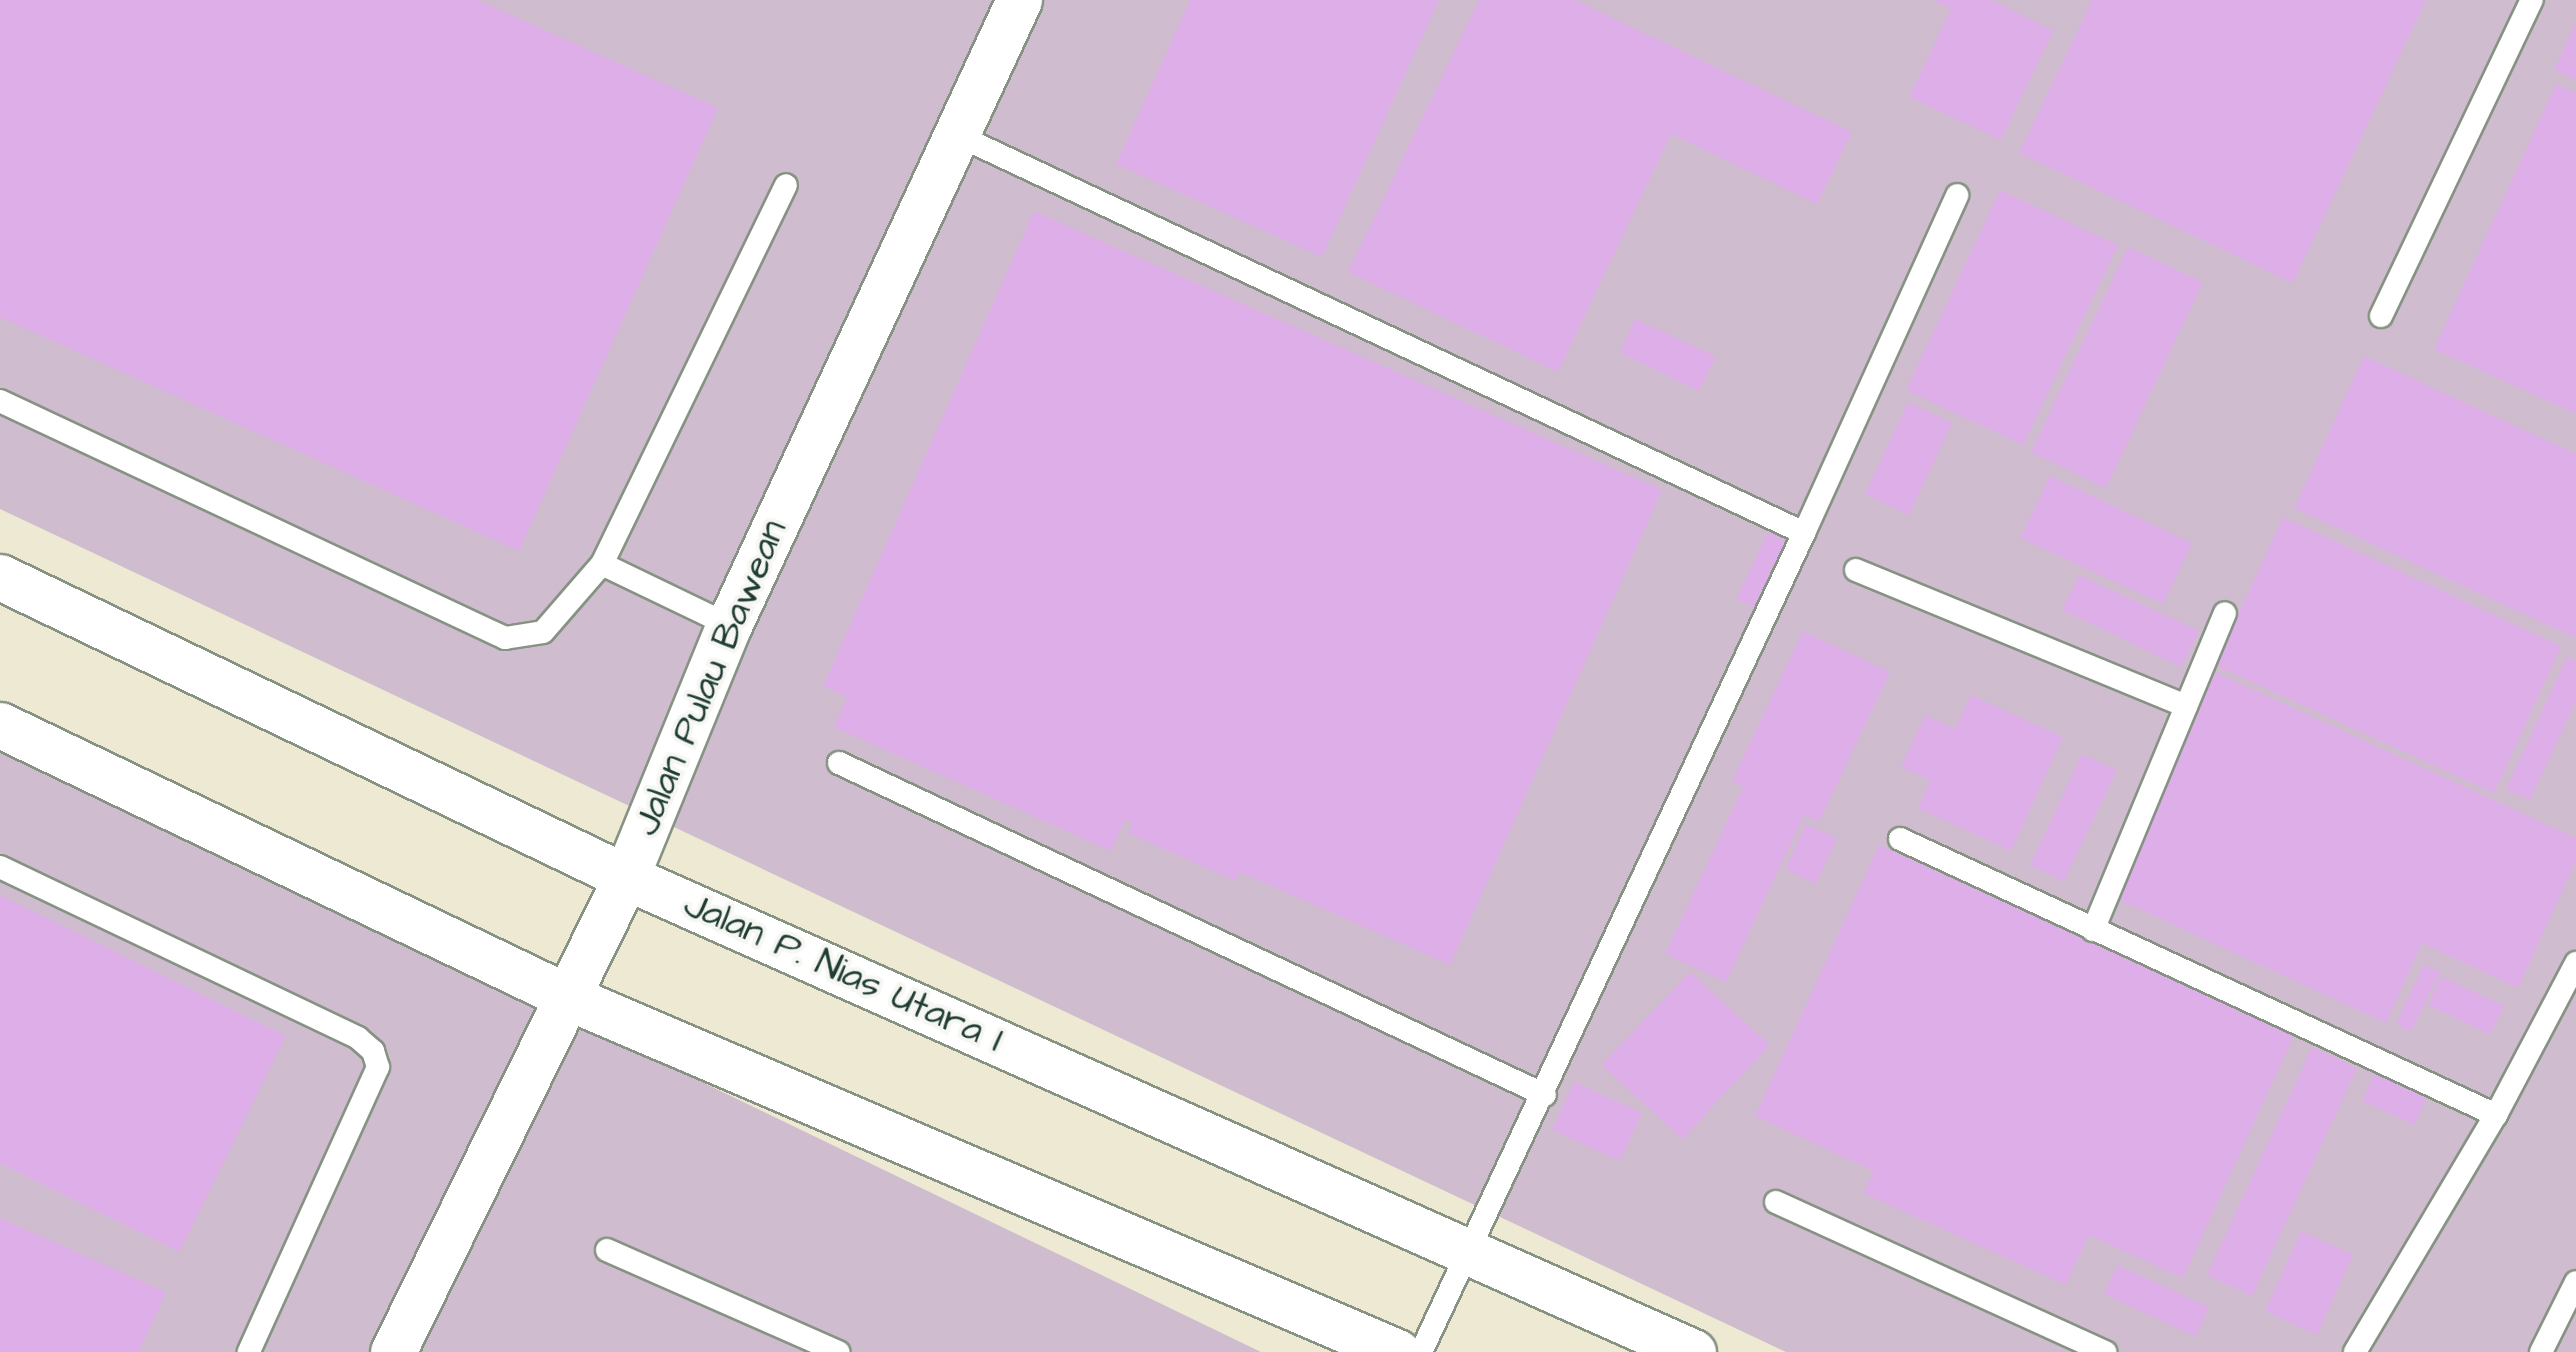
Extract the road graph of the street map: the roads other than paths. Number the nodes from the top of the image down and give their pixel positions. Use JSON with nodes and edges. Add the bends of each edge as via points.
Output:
{"nodes":[{"id":1,"x":1019,"y":0,"type":"edge"},
{"id":2,"x":2532,"y":0,"type":"edge"},
{"id":3,"x":956,"y":135,"type":"junction"},
{"id":4,"x":786,"y":185,"type":"dead end"},
{"id":5,"x":1958,"y":195,"type":"dead end"},
{"id":6,"x":2381,"y":316,"type":"dead end"},
{"id":7,"x":0,"y":401,"type":"edge"},
{"id":8,"x":1804,"y":533,"type":"junction"},
{"id":9,"x":602,"y":564,"type":"junction"},
{"id":10,"x":1856,"y":570,"type":"dead end"},
{"id":11,"x":0,"y":577,"type":"edge"},
{"id":12,"x":2225,"y":613,"type":"dead end"},
{"id":13,"x":729,"y":625,"type":"junction"},
{"id":14,"x":2186,"y":706,"type":"junction"},
{"id":15,"x":0,"y":725,"type":"edge"},
{"id":16,"x":838,"y":763,"type":"dead end"},
{"id":17,"x":1900,"y":839,"type":"dead end"},
{"id":18,"x":0,"y":867,"type":"edge"},
{"id":19,"x":626,"y":877,"type":"junction"},
{"id":20,"x":2092,"y":930,"type":"junction"},
{"id":21,"x":2576,"y":963,"type":"edge"},
{"id":22,"x":570,"y":998,"type":"junction"},
{"id":23,"x":1545,"y":1095,"type":"junction"},
{"id":24,"x":2496,"y":1115,"type":"junction"},
{"id":25,"x":1776,"y":1202,"type":"dead end"},
{"id":26,"x":607,"y":1250,"type":"dead end"},
{"id":27,"x":1469,"y":1250,"type":"junction"},
{"id":28,"x":2576,"y":1282,"type":"edge"},
{"id":29,"x":249,"y":1352,"type":"edge"},
{"id":30,"x":393,"y":1352,"type":"edge"},
{"id":31,"x":838,"y":1352,"type":"edge"},
{"id":32,"x":1397,"y":1352,"type":"edge"},
{"id":33,"x":1421,"y":1352,"type":"edge"},
{"id":34,"x":1693,"y":1352,"type":"edge"},
{"id":35,"x":2105,"y":1352,"type":"edge"},
{"id":36,"x":2355,"y":1352,"type":"edge"},
{"id":37,"x":2542,"y":1352,"type":"edge"}],
"edges":[{"from":1,"to":3,"type":"street","name":"Jalan Pulau Bawean"},
{"from":2,"to":6,"type":"lane"},
{"from":3,"to":8,"type":"lane"},
{"from":3,"to":13,"type":"street","name":"Jalan Pulau Bawean"},
{"from":4,"to":9,"type":"lane"},
{"from":5,"to":8,"type":"lane"},
{"from":7,"to":9,"type":"lane","via":[[505,638],[543,632]]},
{"from":8,"to":23,"type":"lane"},
{"from":9,"to":13,"type":"lane"},
{"from":10,"to":14,"type":"lane"},
{"from":11,"to":19,"type":"street","name":"Jalan P. Nias Utara I"},
{"from":12,"to":14,"type":"lane"},
{"from":13,"to":19,"type":"street","name":"Jalan Pulau Bawean"},
{"from":14,"to":20,"type":"lane"},
{"from":15,"to":22,"type":"street"},
{"from":16,"to":23,"type":"lane"},
{"from":17,"to":20,"type":"lane"},
{"from":18,"to":29,"type":"lane","via":[[358,1038],[373,1052],[378,1067]]},
{"from":19,"to":22,"type":"street","name":"Jalan Pulau Bawean"},
{"from":19,"to":27,"type":"street","name":"Jalan P. Nias Utara I"},
{"from":20,"to":24,"type":"lane"},
{"from":21,"to":24,"type":"lane"},
{"from":22,"to":30,"type":"street","name":"Jalan Pulau Bawean"},
{"from":22,"to":32,"type":"street"},
{"from":23,"to":27,"type":"lane"},
{"from":24,"to":36,"type":"lane"},
{"from":25,"to":35,"type":"lane"},
{"from":26,"to":31,"type":"lane"},
{"from":27,"to":33,"type":"lane"},
{"from":27,"to":34,"type":"street","name":"Jalan P. Nias Utara I"},
{"from":28,"to":37,"type":"lane"}]}
